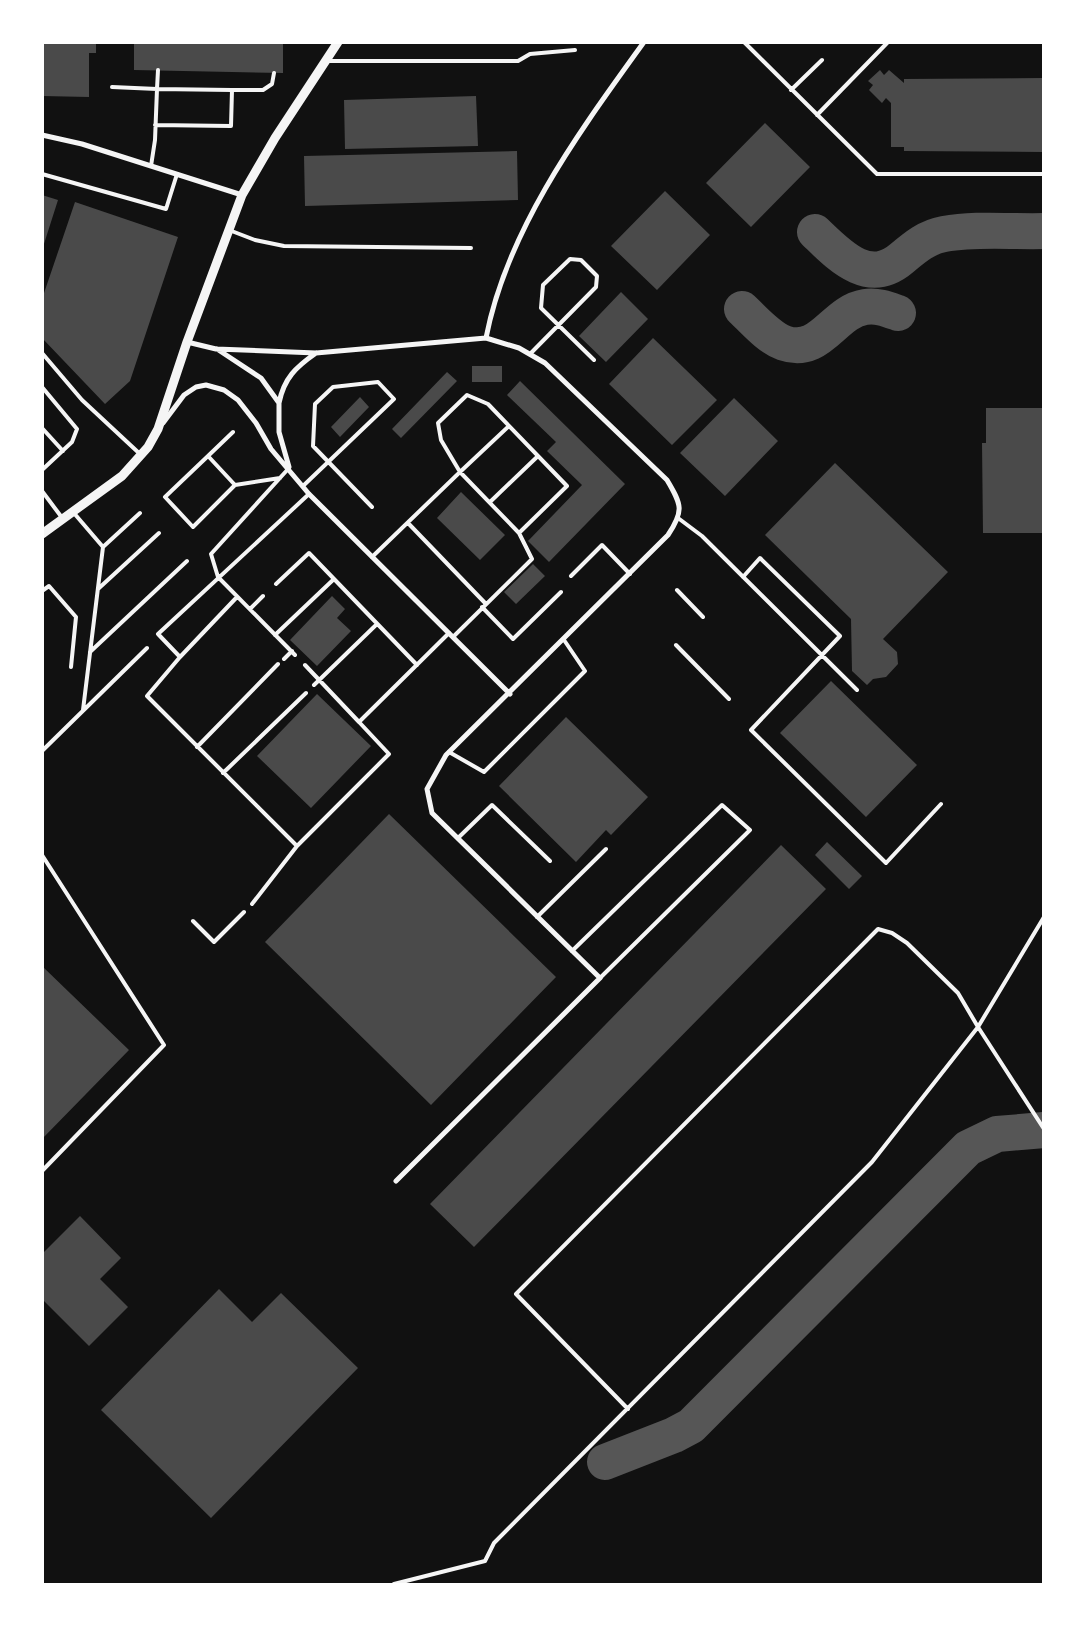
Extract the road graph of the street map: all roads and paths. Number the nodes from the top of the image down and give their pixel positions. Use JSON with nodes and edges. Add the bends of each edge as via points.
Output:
{"nodes":[{"id":1,"x":338,"y":42,"type":"edge"},
{"id":2,"x":644,"y":42,"type":"edge"},
{"id":3,"x":744,"y":42,"type":"edge"},
{"id":4,"x":888,"y":42,"type":"edge"},
{"id":5,"x":575,"y":50,"type":"dead end"},
{"id":6,"x":822,"y":60,"type":"dead end"},
{"id":7,"x":325,"y":62,"type":"junction"},
{"id":8,"x":158,"y":70,"type":"dead end"},
{"id":9,"x":274,"y":73,"type":"dead end"},
{"id":10,"x":112,"y":88,"type":"dead end"},
{"id":11,"x":156,"y":89,"type":"junction"},
{"id":12,"x":232,"y":90,"type":"junction"},
{"id":13,"x":791,"y":90,"type":"junction"},
{"id":14,"x":817,"y":116,"type":"junction"},
{"id":15,"x":155,"y":125,"type":"junction"},
{"id":16,"x":42,"y":135,"type":"edge"},
{"id":17,"x":151,"y":166,"type":"junction"},
{"id":18,"x":42,"y":174,"type":"edge"},
{"id":19,"x":177,"y":174,"type":"junction"},
{"id":20,"x":1044,"y":174,"type":"edge"},
{"id":21,"x":242,"y":195,"type":"junction"},
{"id":22,"x":229,"y":230,"type":"junction"},
{"id":23,"x":471,"y":248,"type":"dead end"},
{"id":24,"x":558,"y":325,"type":"junction"},
{"id":25,"x":486,"y":338,"type":"junction"},
{"id":26,"x":187,"y":342,"type":"junction"},
{"id":27,"x":216,"y":349,"type":"junction"},
{"id":28,"x":42,"y":353,"type":"edge"},
{"id":29,"x":316,"y":353,"type":"junction"},
{"id":30,"x":530,"y":354,"type":"junction"},
{"id":31,"x":594,"y":360,"type":"dead end"},
{"id":32,"x":42,"y":387,"type":"edge"},
{"id":33,"x":278,"y":403,"type":"junction"},
{"id":34,"x":509,"y":426,"type":"junction"},
{"id":35,"x":42,"y":428,"type":"edge"},
{"id":36,"x":158,"y":429,"type":"junction"},
{"id":37,"x":233,"y":432,"type":"dead end"},
{"id":38,"x":63,"y":451,"type":"junction"},
{"id":39,"x":141,"y":455,"type":"junction"},
{"id":40,"x":208,"y":456,"type":"junction"},
{"id":41,"x":538,"y":456,"type":"junction"},
{"id":42,"x":328,"y":462,"type":"junction"},
{"id":43,"x":289,"y":468,"type":"junction"},
{"id":44,"x":42,"y":470,"type":"edge"},
{"id":45,"x":460,"y":472,"type":"junction"},
{"id":46,"x":280,"y":478,"type":"junction"},
{"id":47,"x":236,"y":485,"type":"junction"},
{"id":48,"x":303,"y":486,"type":"junction"},
{"id":49,"x":42,"y":491,"type":"edge"},
{"id":50,"x":309,"y":494,"type":"junction"},
{"id":51,"x":490,"y":502,"type":"junction"},
{"id":52,"x":372,"y":507,"type":"dead end"},
{"id":53,"x":72,"y":512,"type":"junction"},
{"id":54,"x":140,"y":513,"type":"dead end"},
{"id":55,"x":678,"y":518,"type":"junction"},
{"id":56,"x":63,"y":519,"type":"junction"},
{"id":57,"x":408,"y":523,"type":"junction"},
{"id":58,"x":159,"y":533,"type":"dead end"},
{"id":59,"x":519,"y":533,"type":"junction"},
{"id":60,"x":42,"y":534,"type":"edge"},
{"id":61,"x":103,"y":547,"type":"junction"},
{"id":62,"x":372,"y":557,"type":"junction"},
{"id":63,"x":187,"y":561,"type":"dead end"},
{"id":64,"x":630,"y":574,"type":"junction"},
{"id":65,"x":571,"y":576,"type":"dead end"},
{"id":66,"x":218,"y":577,"type":"junction"},
{"id":67,"x":743,"y":577,"type":"junction"},
{"id":68,"x":334,"y":579,"type":"junction"},
{"id":69,"x":276,"y":584,"type":"dead end"},
{"id":70,"x":98,"y":589,"type":"junction"},
{"id":71,"x":677,"y":590,"type":"dead end"},
{"id":72,"x":42,"y":591,"type":"edge"},
{"id":73,"x":561,"y":592,"type":"dead end"},
{"id":74,"x":263,"y":596,"type":"dead end"},
{"id":75,"x":237,"y":597,"type":"junction"},
{"id":76,"x":486,"y":604,"type":"junction"},
{"id":77,"x":482,"y":608,"type":"junction"},
{"id":78,"x":250,"y":609,"type":"junction"},
{"id":79,"x":703,"y":617,"type":"dead end"},
{"id":80,"x":377,"y":624,"type":"junction"},
{"id":81,"x":275,"y":635,"type":"junction"},
{"id":82,"x":451,"y":635,"type":"junction"},
{"id":83,"x":564,"y":640,"type":"junction"},
{"id":84,"x":676,"y":645,"type":"dead end"},
{"id":85,"x":147,"y":648,"type":"dead end"},
{"id":86,"x":292,"y":651,"type":"junction"},
{"id":87,"x":90,"y":652,"type":"junction"},
{"id":88,"x":295,"y":655,"type":"dead end"},
{"id":89,"x":823,"y":656,"type":"junction"},
{"id":90,"x":180,"y":657,"type":"junction"},
{"id":91,"x":284,"y":659,"type":"dead end"},
{"id":92,"x":278,"y":664,"type":"dead end"},
{"id":93,"x":305,"y":665,"type":"dead end"},
{"id":94,"x":417,"y":665,"type":"junction"},
{"id":95,"x":70,"y":667,"type":"dead end"},
{"id":96,"x":319,"y":680,"type":"junction"},
{"id":97,"x":314,"y":685,"type":"dead end"},
{"id":98,"x":857,"y":690,"type":"dead end"},
{"id":99,"x":306,"y":692,"type":"dead end"},
{"id":100,"x":510,"y":694,"type":"junction"},
{"id":101,"x":729,"y":698,"type":"dead end"},
{"id":102,"x":83,"y":710,"type":"junction"},
{"id":103,"x":359,"y":722,"type":"junction"},
{"id":104,"x":197,"y":747,"type":"junction"},
{"id":105,"x":42,"y":751,"type":"edge"},
{"id":106,"x":450,"y":752,"type":"junction"},
{"id":107,"x":223,"y":773,"type":"junction"},
{"id":108,"x":941,"y":804,"type":"dead end"},
{"id":109,"x":458,"y":838,"type":"junction"},
{"id":110,"x":297,"y":846,"type":"junction"},
{"id":111,"x":606,"y":849,"type":"dead end"},
{"id":112,"x":42,"y":855,"type":"edge"},
{"id":113,"x":550,"y":861,"type":"dead end"},
{"id":114,"x":252,"y":904,"type":"dead end"},
{"id":115,"x":244,"y":912,"type":"dead end"},
{"id":116,"x":1044,"y":916,"type":"edge"},
{"id":117,"x":537,"y":917,"type":"junction"},
{"id":118,"x":193,"y":921,"type":"dead end"},
{"id":119,"x":572,"y":951,"type":"junction"},
{"id":120,"x":600,"y":978,"type":"junction"},
{"id":121,"x":978,"y":1027,"type":"junction"},
{"id":122,"x":1044,"y":1129,"type":"edge"},
{"id":123,"x":42,"y":1171,"type":"edge"},
{"id":124,"x":396,"y":1181,"type":"dead end"},
{"id":125,"x":628,"y":1409,"type":"junction"},
{"id":126,"x":394,"y":1584,"type":"edge"}],
"edges":[{"from":1,"to":7,"type":"street"},
{"from":2,"to":25,"type":"street","via":[[557,169],[510,255],[492,306]]},
{"from":3,"to":13,"type":"lane"},
{"from":4,"to":14,"type":"lane"},
{"from":5,"to":7,"type":"lane","via":[[530,54],[518,61]]},
{"from":6,"to":13,"type":"lane"},
{"from":7,"to":21,"type":"street"},
{"from":8,"to":11,"type":"lane"},
{"from":9,"to":12,"type":"lane","via":[[272,84],[263,90]]},
{"from":10,"to":11,"type":"lane"},
{"from":11,"to":12,"type":"lane"},
{"from":11,"to":15,"type":"lane"},
{"from":12,"to":15,"type":"lane","via":[[231,126]]},
{"from":13,"to":14,"type":"lane"},
{"from":14,"to":20,"type":"lane","via":[[877,174]]},
{"from":15,"to":17,"type":"lane"},
{"from":16,"to":17,"type":"street"},
{"from":17,"to":19,"type":"street"},
{"from":18,"to":19,"type":"lane","via":[[166,209]]},
{"from":19,"to":21,"type":"street"},
{"from":21,"to":22,"type":"street"},
{"from":22,"to":23,"type":"lane","via":[[284,246]]},
{"from":22,"to":26,"type":"street"},
{"from":24,"to":24,"type":"lane","via":[[596,287],[597,276],[581,260],[570,259],[543,285],[541,308]]},
{"from":24,"to":30,"type":"lane"},
{"from":24,"to":31,"type":"lane"},
{"from":25,"to":29,"type":"street"},
{"from":25,"to":30,"type":"street"},
{"from":26,"to":27,"type":"street"},
{"from":26,"to":36,"type":"street"},
{"from":27,"to":29,"type":"street"},
{"from":27,"to":33,"type":"street","via":[[261,378]]},
{"from":28,"to":39,"type":"lane","via":[[82,400]]},
{"from":29,"to":33,"type":"street","via":[[289,375]]},
{"from":30,"to":55,"type":"street","via":[[544,363],[667,480],[681,509]]},
{"from":32,"to":38,"type":"lane","via":[[77,429],[72,442]]},
{"from":33,"to":43,"type":"street","via":[[279,432]]},
{"from":34,"to":41,"type":"lane"},
{"from":34,"to":45,"type":"lane"},
{"from":34,"to":45,"type":"lane","via":[[488,404],[467,395],[438,422],[441,440]]},
{"from":35,"to":38,"type":"lane"},
{"from":36,"to":39,"type":"street"},
{"from":36,"to":43,"type":"street","via":[[184,395],[196,386],[224,390],[248,410],[271,450]]},
{"from":37,"to":40,"type":"lane"},
{"from":38,"to":44,"type":"lane"},
{"from":39,"to":53,"type":"street","via":[[122,476]]},
{"from":40,"to":47,"type":"lane"},
{"from":40,"to":47,"type":"lane","via":[[165,497],[193,527]]},
{"from":41,"to":51,"type":"lane"},
{"from":41,"to":59,"type":"lane","via":[[567,486]]},
{"from":42,"to":42,"type":"lane","via":[[394,399],[378,382],[333,387],[315,404],[313,446]]},
{"from":42,"to":48,"type":"lane"},
{"from":42,"to":52,"type":"lane"},
{"from":43,"to":46,"type":"lane"},
{"from":43,"to":48,"type":"street"},
{"from":45,"to":51,"type":"lane"},
{"from":45,"to":57,"type":"lane"},
{"from":46,"to":47,"type":"lane"},
{"from":46,"to":66,"type":"lane","via":[[211,554]]},
{"from":48,"to":50,"type":"street"},
{"from":49,"to":56,"type":"lane"},
{"from":50,"to":62,"type":"street"},
{"from":50,"to":66,"type":"lane"},
{"from":51,"to":59,"type":"lane"},
{"from":53,"to":56,"type":"street"},
{"from":53,"to":61,"type":"lane"},
{"from":54,"to":61,"type":"lane"},
{"from":55,"to":64,"type":"street","via":[[668,535]]},
{"from":55,"to":67,"type":"lane","via":[[692,527]]},
{"from":56,"to":60,"type":"street"},
{"from":57,"to":62,"type":"lane"},
{"from":57,"to":76,"type":"lane"},
{"from":58,"to":70,"type":"lane"},
{"from":59,"to":76,"type":"lane","via":[[532,559]]},
{"from":61,"to":70,"type":"lane"},
{"from":62,"to":82,"type":"street"},
{"from":63,"to":87,"type":"lane"},
{"from":64,"to":65,"type":"lane","via":[[602,545]]},
{"from":64,"to":83,"type":"street"},
{"from":66,"to":75,"type":"lane"},
{"from":66,"to":90,"type":"lane","via":[[158,634]]},
{"from":67,"to":89,"type":"lane"},
{"from":67,"to":89,"type":"lane","via":[[760,558],[840,636]]},
{"from":68,"to":69,"type":"lane","via":[[309,553]]},
{"from":68,"to":80,"type":"lane"},
{"from":68,"to":81,"type":"lane"},
{"from":70,"to":87,"type":"lane"},
{"from":71,"to":79,"type":"lane"},
{"from":72,"to":95,"type":"lane","via":[[49,586],[76,617]]},
{"from":73,"to":77,"type":"lane","via":[[513,639]]},
{"from":74,"to":78,"type":"lane"},
{"from":75,"to":78,"type":"lane"},
{"from":75,"to":90,"type":"lane"},
{"from":76,"to":77,"type":"lane"},
{"from":77,"to":82,"type":"lane"},
{"from":78,"to":81,"type":"lane"},
{"from":80,"to":94,"type":"lane"},
{"from":80,"to":96,"type":"lane"},
{"from":81,"to":86,"type":"lane"},
{"from":82,"to":94,"type":"lane"},
{"from":82,"to":100,"type":"street"},
{"from":83,"to":100,"type":"street"},
{"from":83,"to":106,"type":"lane","via":[[585,671],[484,772]]},
{"from":84,"to":101,"type":"lane"},
{"from":85,"to":102,"type":"lane"},
{"from":86,"to":88,"type":"lane"},
{"from":86,"to":91,"type":"lane"},
{"from":87,"to":102,"type":"lane"},
{"from":89,"to":98,"type":"lane"},
{"from":89,"to":108,"type":"lane","via":[[751,730],[886,863]]},
{"from":90,"to":104,"type":"lane","via":[[147,696]]},
{"from":92,"to":104,"type":"lane"},
{"from":93,"to":96,"type":"lane"},
{"from":94,"to":103,"type":"lane"},
{"from":96,"to":97,"type":"lane"},
{"from":96,"to":103,"type":"lane"},
{"from":99,"to":107,"type":"lane"},
{"from":100,"to":106,"type":"street"},
{"from":102,"to":105,"type":"lane"},
{"from":103,"to":110,"type":"lane","via":[[389,754]]},
{"from":104,"to":107,"type":"lane"},
{"from":106,"to":109,"type":"street","via":[[427,789],[432,813]]},
{"from":107,"to":110,"type":"lane"},
{"from":109,"to":113,"type":"lane","via":[[492,805]]},
{"from":109,"to":117,"type":"street"},
{"from":110,"to":114,"type":"lane"},
{"from":111,"to":117,"type":"lane"},
{"from":112,"to":123,"type":"lane","via":[[164,1045]]},
{"from":115,"to":118,"type":"lane","via":[[214,942]]},
{"from":116,"to":121,"type":"lane"},
{"from":117,"to":119,"type":"street"},
{"from":119,"to":120,"type":"street"},
{"from":119,"to":120,"type":"lane","via":[[722,805],[750,830]]},
{"from":120,"to":124,"type":"street"},
{"from":121,"to":122,"type":"lane"},
{"from":121,"to":125,"type":"lane","via":[[872,1162]]},
{"from":121,"to":125,"type":"lane","via":[[958,993],[907,943],[892,933],[878,930],[516,1294]]},
{"from":125,"to":126,"type":"lane","via":[[494,1543],[485,1561]]}]}
